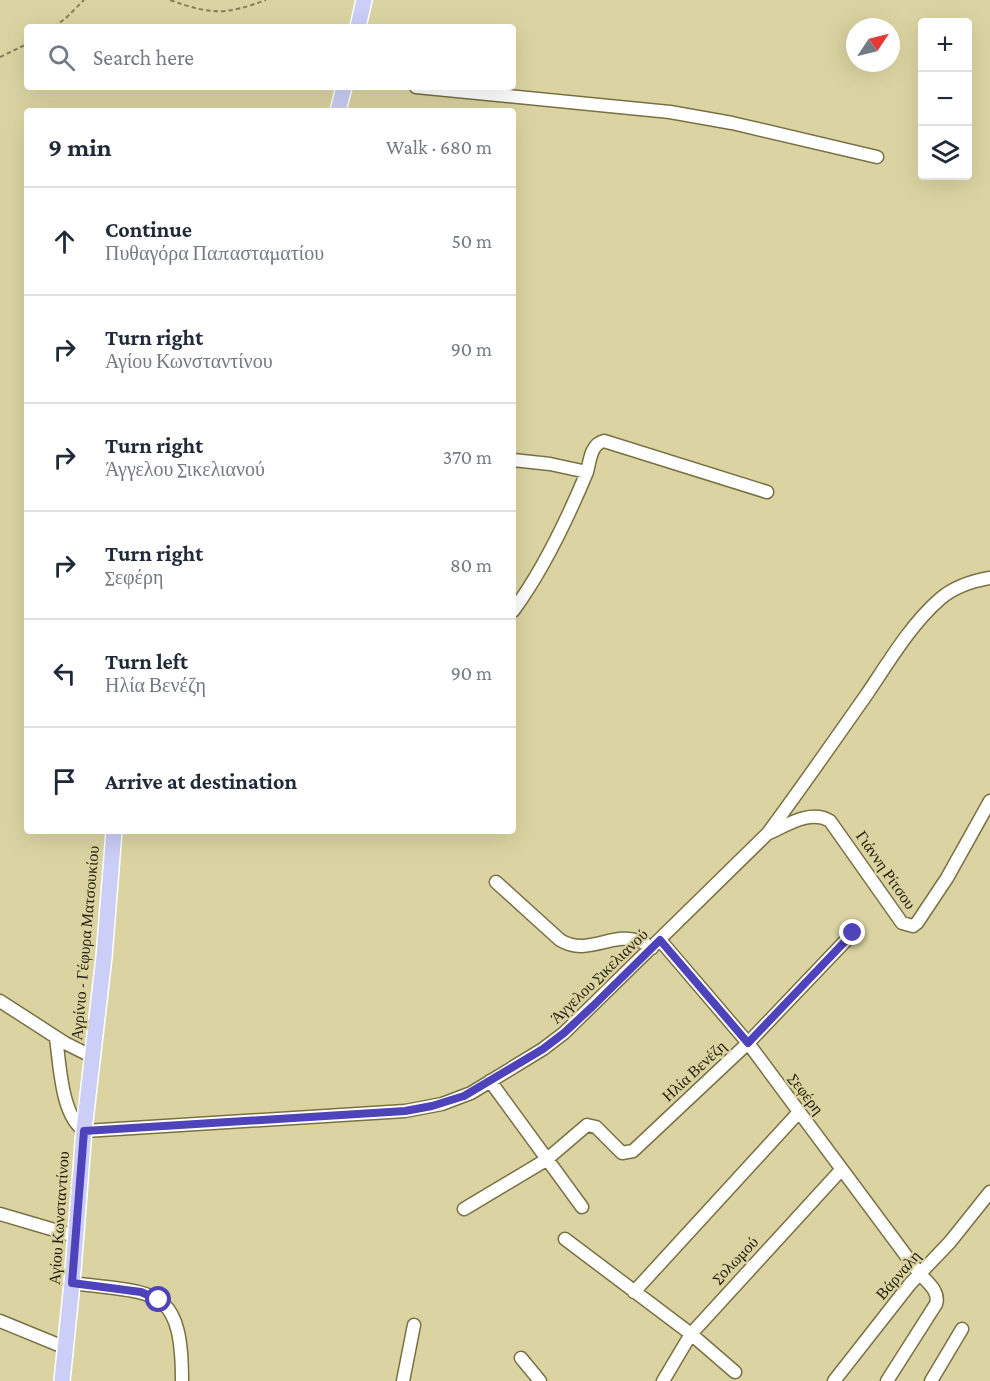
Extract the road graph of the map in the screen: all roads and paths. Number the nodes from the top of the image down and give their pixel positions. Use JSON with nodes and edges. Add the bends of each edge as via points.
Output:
{"nodes":[{"id":1,"x":84,"y":0,"type":"edge"},
{"id":2,"x":170,"y":0,"type":"edge"},
{"id":3,"x":266,"y":0,"type":"edge"},
{"id":4,"x":364,"y":0,"type":"edge"},
{"id":5,"x":58,"y":24,"type":"edge"},
{"id":6,"x":359,"y":24,"type":"edge"},
{"id":7,"x":24,"y":45,"type":"edge"},
{"id":8,"x":0,"y":57,"type":"edge"},
{"id":9,"x":343,"y":90,"type":"edge"},
{"id":10,"x":446,"y":90,"type":"edge"},
{"id":11,"x":339,"y":108,"type":"edge"},
{"id":12,"x":877,"y":157,"type":"dead end"},
{"id":13,"x":516,"y":460,"type":"edge"},
{"id":14,"x":587,"y":472,"type":"junction"},
{"id":15,"x":766,"y":492,"type":"dead end"},
{"id":16,"x":990,"y":578,"type":"edge"},
{"id":17,"x":516,"y":607,"type":"edge"},
{"id":18,"x":990,"y":801,"type":"edge"},
{"id":19,"x":768,"y":833,"type":"junction"},
{"id":20,"x":114,"y":834,"type":"edge"},
{"id":21,"x":496,"y":882,"type":"dead end"},
{"id":22,"x":853,"y":933,"type":"dead end"},
{"id":23,"x":656,"y":944,"type":"junction"},
{"id":24,"x":0,"y":1001,"type":"edge"},
{"id":25,"x":56,"y":1038,"type":"junction"},
{"id":26,"x":748,"y":1043,"type":"junction"},
{"id":27,"x":93,"y":1057,"type":"junction"},
{"id":28,"x":490,"y":1081,"type":"junction"},
{"id":29,"x":799,"y":1112,"type":"junction"},
{"id":30,"x":84,"y":1131,"type":"junction"},
{"id":31,"x":546,"y":1160,"type":"junction"},
{"id":32,"x":841,"y":1170,"type":"junction"},
{"id":33,"x":990,"y":1192,"type":"edge"},
{"id":34,"x":582,"y":1208,"type":"dead end"},
{"id":35,"x":464,"y":1209,"type":"dead end"},
{"id":36,"x":0,"y":1214,"type":"edge"},
{"id":37,"x":75,"y":1236,"type":"junction"},
{"id":38,"x":565,"y":1239,"type":"dead end"},
{"id":39,"x":919,"y":1273,"type":"junction"},
{"id":40,"x":72,"y":1283,"type":"junction"},
{"id":41,"x":634,"y":1292,"type":"junction"},
{"id":42,"x":0,"y":1321,"type":"edge"},
{"id":43,"x":414,"y":1325,"type":"dead end"},
{"id":44,"x":962,"y":1329,"type":"dead end"},
{"id":45,"x":691,"y":1334,"type":"junction"},
{"id":46,"x":66,"y":1348,"type":"junction"},
{"id":47,"x":521,"y":1358,"type":"dead end"},
{"id":48,"x":735,"y":1371,"type":"dead end"},
{"id":49,"x":62,"y":1381,"type":"edge"},
{"id":50,"x":182,"y":1381,"type":"edge"},
{"id":51,"x":403,"y":1381,"type":"edge"},
{"id":52,"x":540,"y":1381,"type":"edge"},
{"id":53,"x":663,"y":1381,"type":"edge"},
{"id":54,"x":834,"y":1381,"type":"edge"},
{"id":55,"x":887,"y":1381,"type":"edge"},
{"id":56,"x":931,"y":1381,"type":"edge"}],
"edges":[{"from":1,"to":5,"type":"path"},
{"from":2,"to":3,"type":"path","via":[[221,13]]},
{"from":4,"to":6,"type":"main road"},
{"from":7,"to":8,"type":"path"},
{"from":9,"to":11,"type":"main road"},
{"from":10,"to":12,"type":"street","via":[[670,112]]},
{"from":13,"to":14,"type":"street"},
{"from":14,"to":15,"type":"street","via":[[594,448],[604,441]]},
{"from":14,"to":17,"type":"street","via":[[537,576]]},
{"from":16,"to":19,"type":"street","name":"Άγγελου Σικελιανού","via":[[954,589],[934,604],[902,643]]},
{"from":18,"to":19,"type":"street","name":"Γιάννη Ρίτσου","via":[[913,926],[902,923],[830,820],[807,817]]},
{"from":19,"to":23,"type":"street","name":"Άγγελου Σικελιανού"},
{"from":20,"to":27,"type":"main road","name":"Αγρίνιο - Γέφυρα Ματσουκίου"},
{"from":21,"to":23,"type":"street","via":[[567,945],[582,947],[627,939]]},
{"from":22,"to":26,"type":"street","name":"Ηλία Βενέζη"},
{"from":23,"to":26,"type":"street","name":"Σεφέρη"},
{"from":23,"to":28,"type":"street","name":"Άγγελου Σικελιανού","via":[[564,1033]]},
{"from":24,"to":25,"type":"street"},
{"from":25,"to":27,"type":"street"},
{"from":25,"to":30,"type":"street","via":[[69,1110]]},
{"from":26,"to":29,"type":"street","name":"Σεφέρη"},
{"from":26,"to":31,"type":"street","name":"Ηλία Βενέζη","via":[[633,1150],[622,1153],[596,1127],[588,1125]]},
{"from":27,"to":30,"type":"main road","name":"Αγίου Κωνσταντίνου"},
{"from":28,"to":30,"type":"street","name":"Άγγελου Σικελιανού","via":[[454,1100],[405,1111]]},
{"from":28,"to":31,"type":"street"},
{"from":29,"to":32,"type":"street","name":"Σεφέρη"},
{"from":29,"to":41,"type":"street"},
{"from":30,"to":37,"type":"main road","name":"Αγίου Κωνσταντίνου"},
{"from":31,"to":34,"type":"street"},
{"from":31,"to":35,"type":"street"},
{"from":32,"to":39,"type":"street","name":"Σεφέρη"},
{"from":32,"to":45,"type":"street","name":"Σολωμού"},
{"from":33,"to":39,"type":"street","name":"Βάρναλη"},
{"from":36,"to":37,"type":"street"},
{"from":37,"to":40,"type":"main road","name":"Αγίου Κωνσταντίνου"},
{"from":38,"to":41,"type":"street"},
{"from":39,"to":54,"type":"street","name":"Βάρναλη"},
{"from":39,"to":55,"type":"street","name":"Σεφέρη","via":[[938,1300]]},
{"from":40,"to":46,"type":"main road","name":"Αγίου Κωνσταντίνου"},
{"from":40,"to":50,"type":"street","via":[[141,1292],[165,1304],[178,1329]]},
{"from":41,"to":45,"type":"street"},
{"from":42,"to":46,"type":"street"},
{"from":43,"to":51,"type":"street"},
{"from":44,"to":56,"type":"street"},
{"from":45,"to":48,"type":"street"},
{"from":45,"to":53,"type":"street","name":"Σολωμού"},
{"from":46,"to":49,"type":"main road","name":"Αγίου Κωνσταντίνου"},
{"from":47,"to":52,"type":"street"}]}
